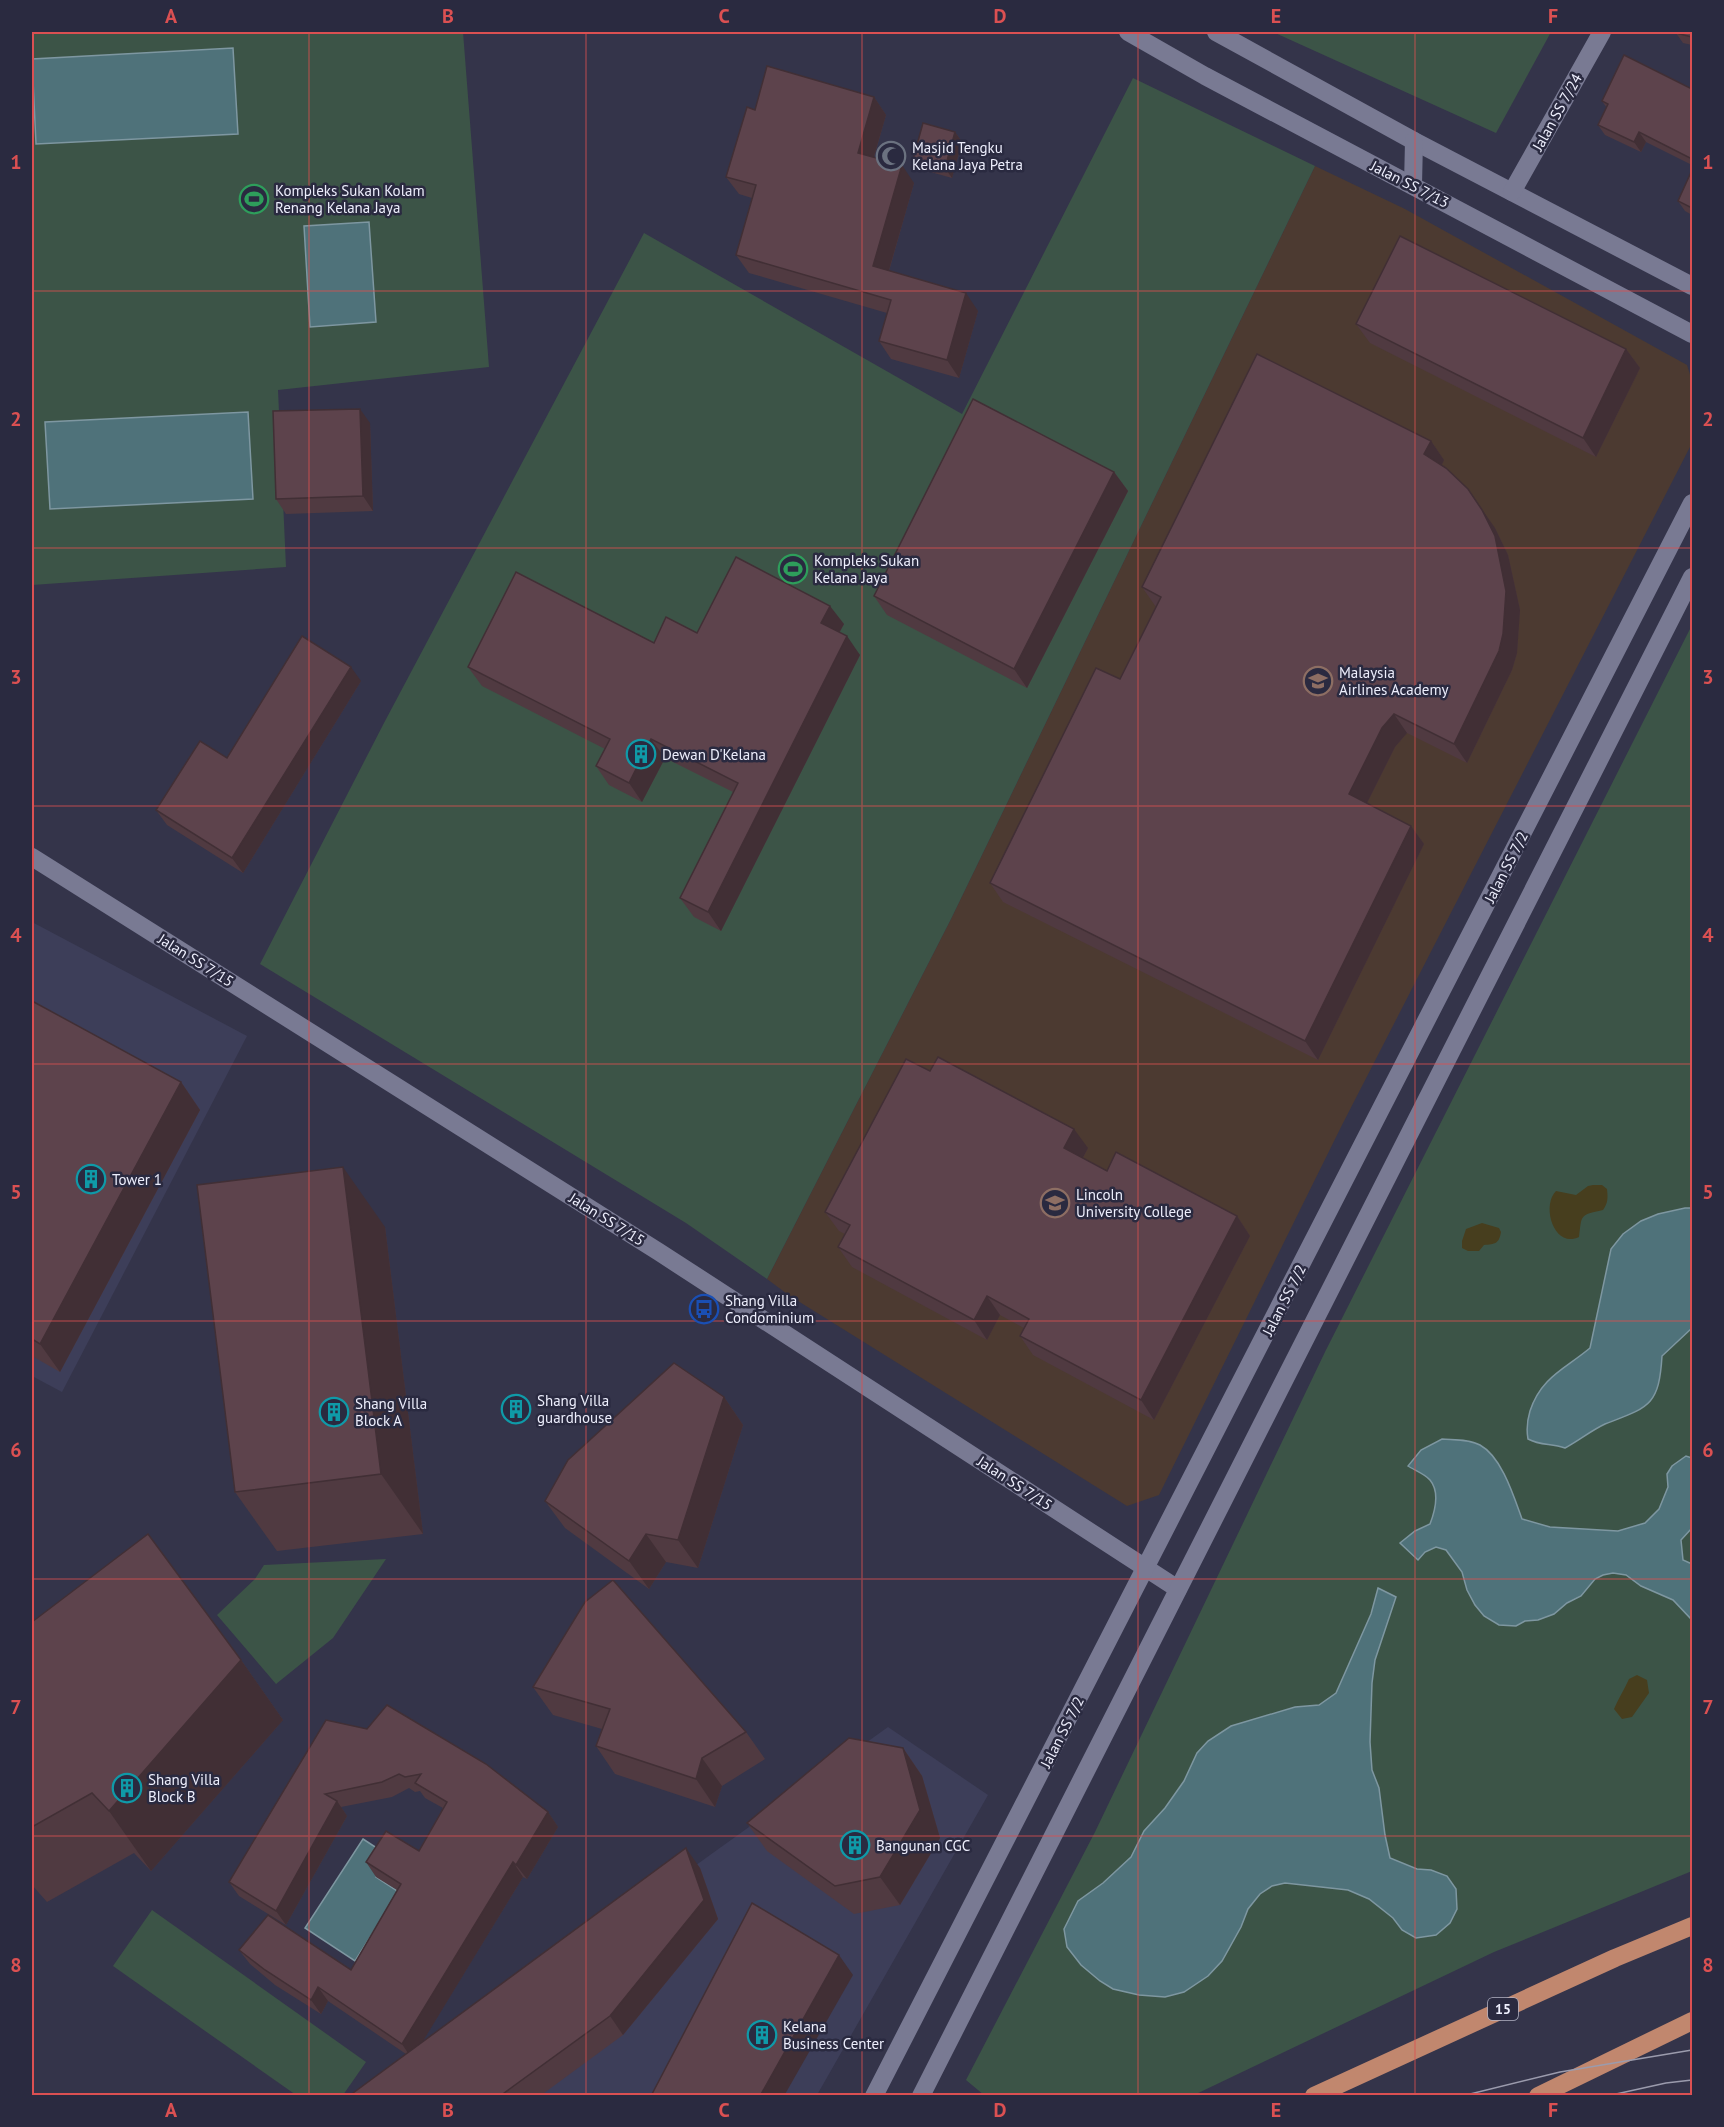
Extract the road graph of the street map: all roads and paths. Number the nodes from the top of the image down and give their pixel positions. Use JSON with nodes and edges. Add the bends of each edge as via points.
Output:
{"nodes":[{"id":1,"x":1128,"y":32,"type":"edge"},
{"id":2,"x":1216,"y":32,"type":"edge"},
{"id":3,"x":1602,"y":32,"type":"edge"},
{"id":4,"x":1414,"y":141,"type":"junction"},
{"id":5,"x":1413,"y":185,"type":"junction"},
{"id":6,"x":1512,"y":192,"type":"junction"},
{"id":7,"x":1692,"y":286,"type":"edge"},
{"id":8,"x":1692,"y":334,"type":"edge"},
{"id":9,"x":1692,"y":503,"type":"edge"},
{"id":10,"x":1692,"y":578,"type":"edge"},
{"id":11,"x":32,"y":857,"type":"edge"},
{"id":12,"x":1146,"y":1568,"type":"junction"},
{"id":13,"x":1178,"y":1589,"type":"junction"},
{"id":14,"x":1692,"y":1926,"type":"edge"},
{"id":15,"x":1692,"y":2021,"type":"edge"},
{"id":16,"x":874,"y":2096,"type":"edge"},
{"id":17,"x":921,"y":2096,"type":"edge"},
{"id":18,"x":1314,"y":2096,"type":"edge"},
{"id":19,"x":1538,"y":2096,"type":"edge"}],
"edges":[{"from":1,"to":5,"type":"street","name":"Jalan SS 7/13"},
{"from":2,"to":4,"type":"street"},
{"from":3,"to":6,"type":"street","name":"Jalan SS 7/24"},
{"from":4,"to":5,"type":"street"},
{"from":4,"to":6,"type":"street"},
{"from":5,"to":8,"type":"street","name":"Jalan SS 7/13"},
{"from":6,"to":7,"type":"street"},
{"from":9,"to":12,"type":"street","name":"Jalan SS 7/2"},
{"from":10,"to":13,"type":"street"},
{"from":11,"to":12,"type":"street","name":"Jalan SS 7/15","via":[[659,1252]]},
{"from":12,"to":13,"type":"street","name":"Jalan SS 7/15"},
{"from":12,"to":16,"type":"street","name":"Jalan SS 7/2"},
{"from":13,"to":17,"type":"street"},
{"from":14,"to":18,"type":"main road","number":"15"},
{"from":15,"to":19,"type":"main road"}]}
